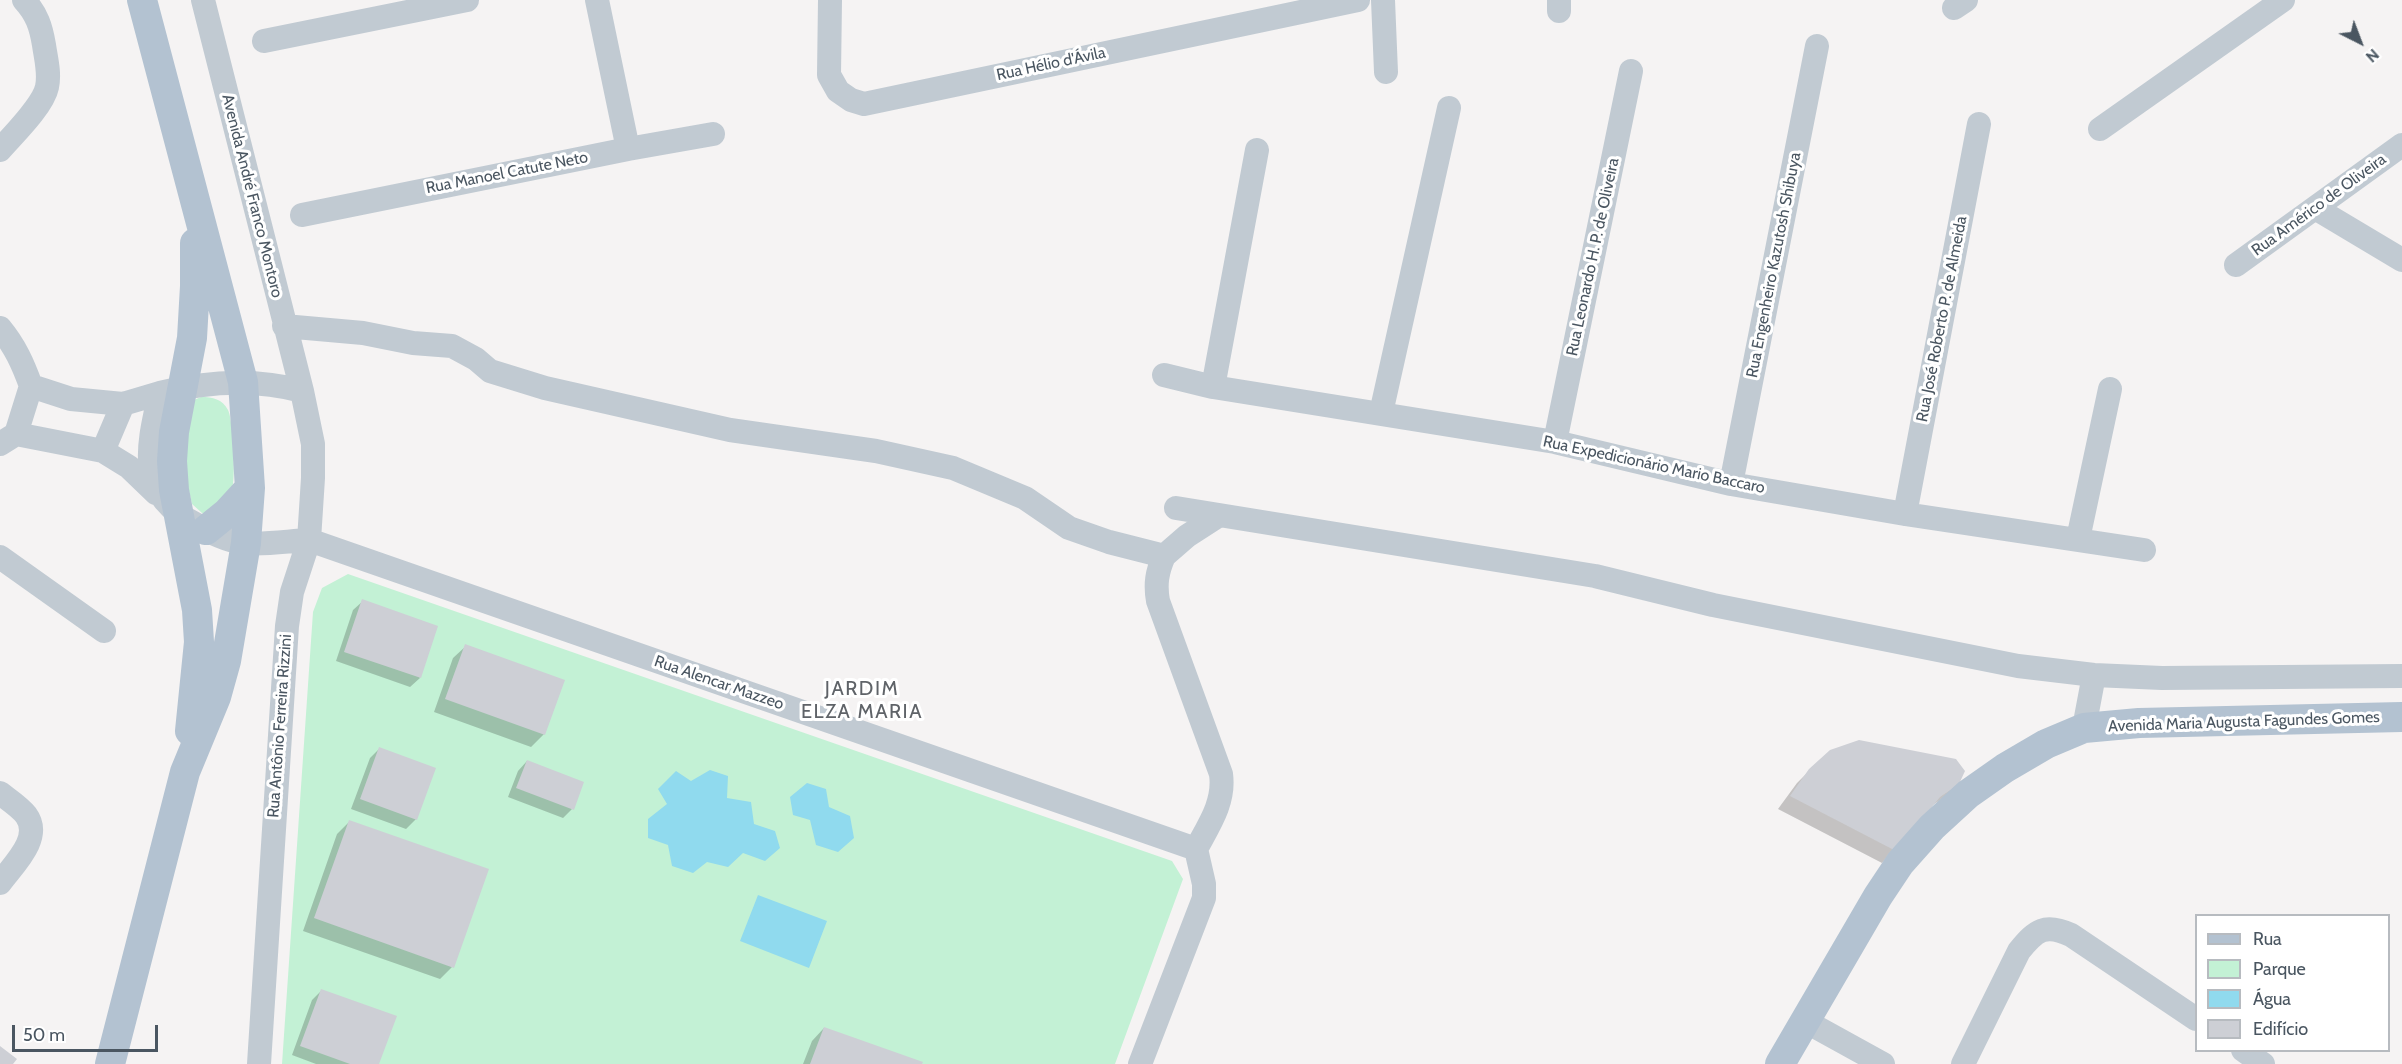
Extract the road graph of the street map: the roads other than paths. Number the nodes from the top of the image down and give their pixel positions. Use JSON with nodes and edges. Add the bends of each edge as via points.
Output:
{"nodes":[{"id":1,"x":24,"y":0,"type":"edge"},
{"id":2,"x":142,"y":0,"type":"edge"},
{"id":3,"x":203,"y":0,"type":"edge"},
{"id":4,"x":467,"y":0,"type":"edge"},
{"id":5,"x":597,"y":0,"type":"edge"},
{"id":6,"x":830,"y":0,"type":"edge"},
{"id":7,"x":1358,"y":0,"type":"edge"},
{"id":8,"x":1383,"y":0,"type":"edge"},
{"id":9,"x":2283,"y":0,"type":"edge"},
{"id":10,"x":264,"y":41,"type":"dead end"},
{"id":11,"x":1817,"y":45,"type":"dead end"},
{"id":12,"x":1631,"y":70,"type":"dead end"},
{"id":13,"x":1386,"y":72,"type":"dead end"},
{"id":14,"x":1449,"y":108,"type":"dead end"},
{"id":15,"x":1979,"y":124,"type":"dead end"},
{"id":16,"x":2100,"y":129,"type":"dead end"},
{"id":17,"x":713,"y":134,"type":"dead end"},
{"id":18,"x":2402,"y":146,"type":"edge"},
{"id":19,"x":628,"y":149,"type":"junction"},
{"id":20,"x":0,"y":150,"type":"edge"},
{"id":21,"x":1257,"y":150,"type":"dead end"},
{"id":22,"x":190,"y":186,"type":"junction"},
{"id":23,"x":2315,"y":208,"type":"junction"},
{"id":24,"x":302,"y":215,"type":"dead end"},
{"id":25,"x":2402,"y":260,"type":"edge"},
{"id":26,"x":2236,"y":265,"type":"dead end"},
{"id":27,"x":284,"y":326,"type":"junction"},
{"id":28,"x":0,"y":328,"type":"edge"},
{"id":29,"x":1164,"y":375,"type":"dead end"},
{"id":30,"x":243,"y":382,"type":"junction"},
{"id":31,"x":31,"y":386,"type":"junction"},
{"id":32,"x":1213,"y":387,"type":"junction"},
{"id":33,"x":2110,"y":389,"type":"dead end"},
{"id":34,"x":172,"y":390,"type":"junction"},
{"id":35,"x":302,"y":391,"type":"junction"},
{"id":36,"x":123,"y":404,"type":"junction"},
{"id":37,"x":1381,"y":413,"type":"junction"},
{"id":38,"x":8,"y":439,"type":"edge"},
{"id":39,"x":1555,"y":442,"type":"junction"},
{"id":40,"x":103,"y":451,"type":"junction"},
{"id":41,"x":1731,"y":484,"type":"junction"},
{"id":42,"x":250,"y":488,"type":"junction"},
{"id":43,"x":169,"y":506,"type":"junction"},
{"id":44,"x":1176,"y":508,"type":"dead end"},
{"id":45,"x":1905,"y":514,"type":"junction"},
{"id":46,"x":1218,"y":516,"type":"junction"},
{"id":47,"x":206,"y":530,"type":"junction"},
{"id":48,"x":2078,"y":539,"type":"junction"},
{"id":49,"x":309,"y":540,"type":"junction"},
{"id":50,"x":246,"y":543,"type":"junction"},
{"id":51,"x":2144,"y":550,"type":"dead end"},
{"id":52,"x":1164,"y":556,"type":"junction"},
{"id":53,"x":0,"y":557,"type":"edge"},
{"id":54,"x":104,"y":631,"type":"dead end"},
{"id":55,"x":2094,"y":675,"type":"junction"},
{"id":56,"x":2402,"y":676,"type":"edge"},
{"id":57,"x":2402,"y":717,"type":"edge"},
{"id":58,"x":2084,"y":728,"type":"junction"},
{"id":59,"x":185,"y":772,"type":"junction"},
{"id":60,"x":0,"y":794,"type":"edge"},
{"id":61,"x":1196,"y":849,"type":"junction"},
{"id":62,"x":0,"y":883,"type":"edge"},
{"id":63,"x":2195,"y":1018,"type":"edge"},
{"id":64,"x":1805,"y":1021,"type":"junction"},
{"id":65,"x":2246,"y":1052,"type":"edge"},
{"id":66,"x":110,"y":1064,"type":"edge"},
{"id":67,"x":259,"y":1064,"type":"edge"},
{"id":68,"x":1140,"y":1064,"type":"edge"},
{"id":69,"x":1780,"y":1064,"type":"edge"},
{"id":70,"x":1883,"y":1064,"type":"edge"},
{"id":71,"x":1963,"y":1064,"type":"edge"},
{"id":72,"x":2263,"y":1064,"type":"edge"}],
"edges":[{"from":1,"to":20,"type":"street","via":[[34,10],[40,25],[49,74],[47,89]]},
{"from":2,"to":22,"type":"main road"},
{"from":3,"to":27,"type":"street","name":"Avenida André Franco Montoro"},
{"from":4,"to":10,"type":"street"},
{"from":5,"to":19,"type":"street"},
{"from":6,"to":7,"type":"street","name":"Rua Hélio d'Ávila","via":[[829,75],[837,91],[864,104]]},
{"from":8,"to":13,"type":"street"},
{"from":9,"to":16,"type":"street"},
{"from":11,"to":41,"type":"street","name":"Rua Engenheiro Kazutosh Shibuya"},
{"from":12,"to":39,"type":"street","name":"Rua Leonardo H. P. de Oliveira"},
{"from":14,"to":37,"type":"street"},
{"from":15,"to":45,"type":"street","name":"Rua José Roberto P. de Almeida"},
{"from":17,"to":19,"type":"street","name":"Rua Manoel Catute Neto"},
{"from":18,"to":23,"type":"street","name":"Rua Américo de Oliveira"},
{"from":19,"to":24,"type":"street","name":"Rua Manoel Catute Neto"},
{"from":21,"to":32,"type":"street"},
{"from":22,"to":30,"type":"main road"},
{"from":22,"to":34,"type":"main road","via":[[195,247],[192,339]]},
{"from":23,"to":25,"type":"street"},
{"from":23,"to":26,"type":"street","name":"Rua Américo de Oliveira"},
{"from":27,"to":35,"type":"street","name":"Avenida André Franco Montoro"},
{"from":27,"to":52,"type":"street","via":[[452,346],[490,371],[545,388],[730,430],[876,451],[953,468],[1025,498],[1069,528]]},
{"from":28,"to":31,"type":"street","via":[[12,342]]},
{"from":29,"to":32,"type":"street","name":"Rua Expedicionário Mario Baccaro"},
{"from":30,"to":34,"type":"street","via":[[224,381]]},
{"from":30,"to":35,"type":"street"},
{"from":30,"to":42,"type":"main road"},
{"from":31,"to":36,"type":"street","via":[[71,399]]},
{"from":31,"to":38,"type":"street"},
{"from":32,"to":37,"type":"street","name":"Rua Expedicionário Mario Baccaro"},
{"from":33,"to":48,"type":"street"},
{"from":34,"to":36,"type":"street"},
{"from":34,"to":43,"type":"main road"},
{"from":35,"to":49,"type":"street","name":"Rua Antônio Ferreira Rizzini","via":[[313,444]]},
{"from":36,"to":40,"type":"street"},
{"from":37,"to":39,"type":"street","name":"Rua Expedicionário Mario Baccaro"},
{"from":38,"to":40,"type":"street"},
{"from":39,"to":41,"type":"street","name":"Rua Expedicionário Mario Baccaro"},
{"from":40,"to":43,"type":"street","via":[[135,472]]},
{"from":41,"to":45,"type":"street","name":"Rua Expedicionário Mario Baccaro"},
{"from":42,"to":47,"type":"main road"},
{"from":42,"to":50,"type":"main road"},
{"from":43,"to":47,"type":"street"},
{"from":43,"to":59,"type":"main road","via":[[197,610],[199,642]]},
{"from":44,"to":46,"type":"street"},
{"from":45,"to":48,"type":"street","name":"Rua Expedicionário Mario Baccaro"},
{"from":46,"to":52,"type":"street"},
{"from":46,"to":55,"type":"street","via":[[1595,576],[1869,637],[2018,666]]},
{"from":47,"to":50,"type":"street"},
{"from":48,"to":51,"type":"street","name":"Rua Expedicionário Mario Baccaro"},
{"from":49,"to":50,"type":"street"},
{"from":49,"to":61,"type":"street","name":"Rua Alencar Mazzeo"},
{"from":49,"to":67,"type":"street","name":"Rua Antônio Ferreira Rizzini","via":[[292,592],[287,626]]},
{"from":50,"to":59,"type":"main road","via":[[226,661],[216,697]]},
{"from":52,"to":61,"type":"street","via":[[1155,588],[1158,602],[1223,786],[1221,801]]},
{"from":53,"to":54,"type":"street"},
{"from":55,"to":56,"type":"street"},
{"from":55,"to":58,"type":"street"},
{"from":57,"to":58,"type":"main road","name":"Avenida Maria Augusta Fagundes Gomes","via":[[2139,723]]},
{"from":58,"to":64,"type":"main road","name":"Avenida Maria Augusta Fagundes Gomes","via":[[2005,768],[1968,794],[1932,827],[1900,863],[1878,896]]},
{"from":59,"to":66,"type":"main road"},
{"from":60,"to":62,"type":"street","via":[[27,816],[31,826],[27,848]]},
{"from":61,"to":68,"type":"street","via":[[1204,898]]},
{"from":63,"to":71,"type":"street","via":[[2071,935],[2057,928],[2043,929],[2019,951]]},
{"from":64,"to":69,"type":"main road","name":"Avenida Maria Augusta Fagundes Gomes"},
{"from":64,"to":70,"type":"street"},
{"from":65,"to":72,"type":"street"}]}
